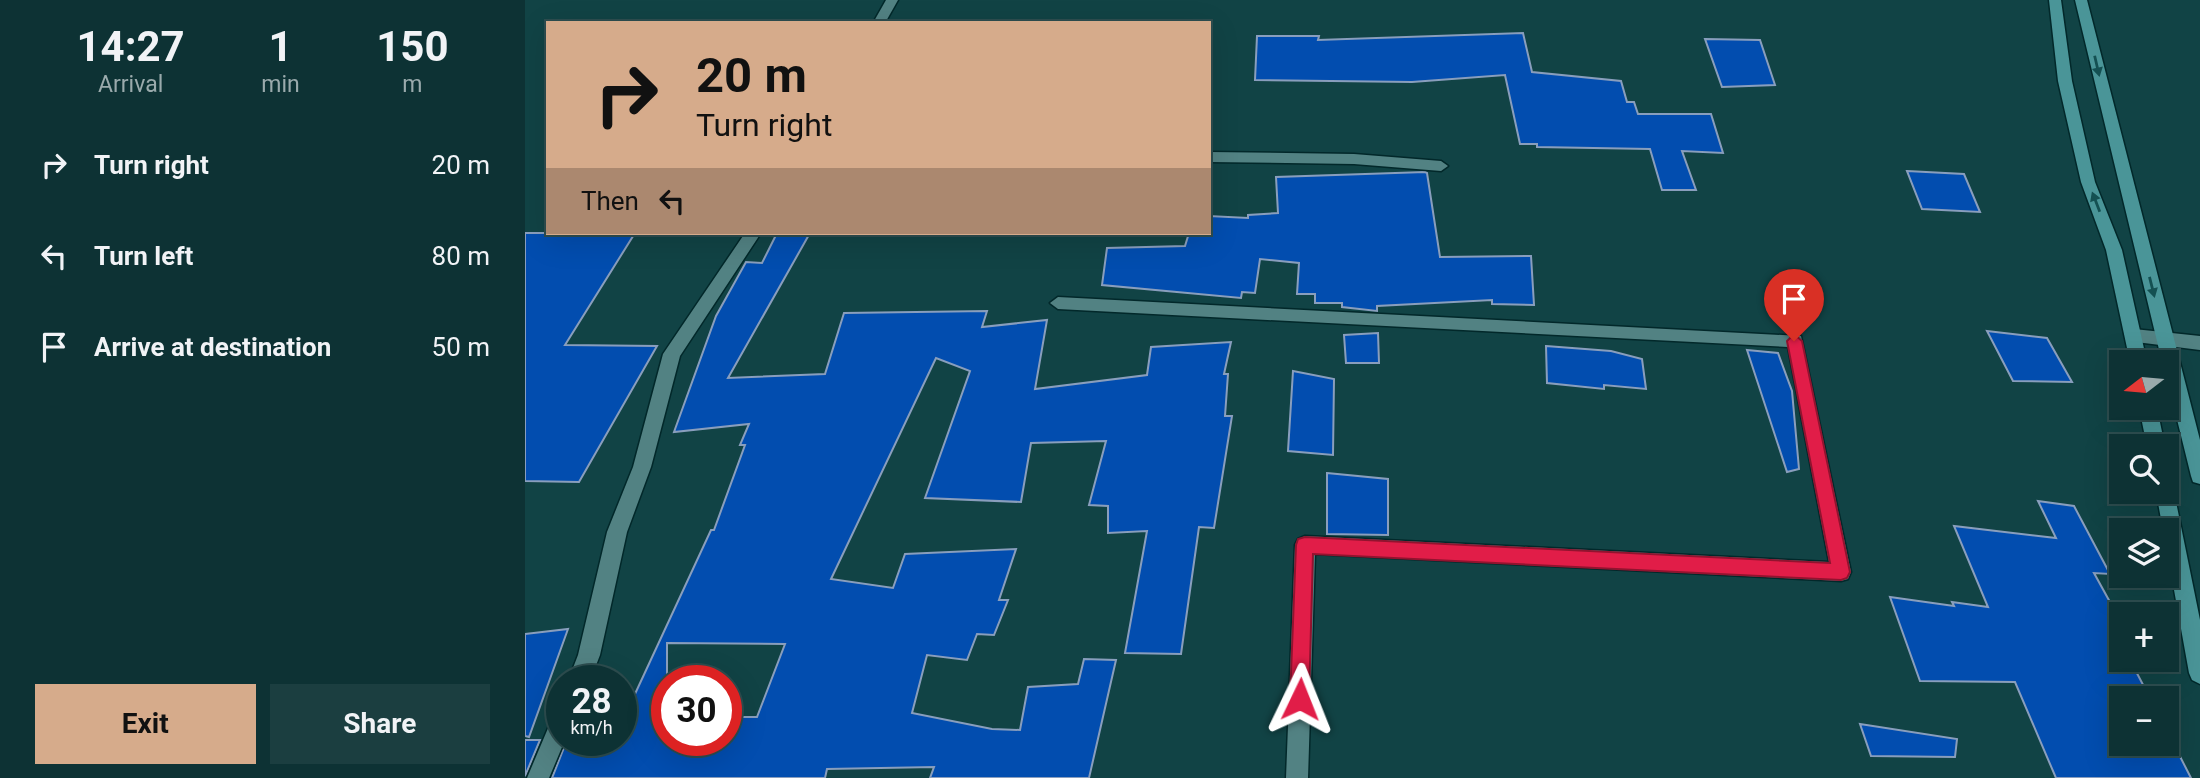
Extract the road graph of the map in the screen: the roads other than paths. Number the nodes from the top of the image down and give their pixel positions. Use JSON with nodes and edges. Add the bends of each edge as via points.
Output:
{"nodes":[{"id":1,"x":892,"y":0,"type":"edge"},
{"id":2,"x":2055,"y":0,"type":"edge"},
{"id":3,"x":2081,"y":0,"type":"edge"},
{"id":4,"x":880,"y":21,"type":"edge"},
{"id":5,"x":1211,"y":157,"type":"edge"},
{"id":6,"x":1441,"y":166,"type":"dead end"},
{"id":7,"x":752,"y":235,"type":"edge"},
{"id":8,"x":1058,"y":303,"type":"dead end"},
{"id":9,"x":2134,"y":336,"type":"junction"},
{"id":10,"x":2165,"y":340,"type":"junction"},
{"id":11,"x":2200,"y":343,"type":"edge"},
{"id":12,"x":2137,"y":350,"type":"edge"},
{"id":13,"x":2200,"y":476,"type":"edge"},
{"id":14,"x":2167,"y":504,"type":"edge"},
{"id":15,"x":585,"y":665,"type":"edge"},
{"id":16,"x":2200,"y":673,"type":"edge"},
{"id":17,"x":547,"y":756,"type":"edge"},
{"id":18,"x":538,"y":778,"type":"edge"},
{"id":19,"x":1297,"y":778,"type":"edge"}],
"edges":[{"from":1,"to":4,"type":"street"},
{"from":9,"to":2,"type":"main road","one_way":true,"via":[[2114,250],[2088,182],[2066,81]]},
{"from":3,"to":10,"type":"main road","one_way":true},
{"from":5,"to":6,"type":"street","via":[[1338,156]]},
{"from":7,"to":15,"type":"street","via":[[672,354],[642,467],[617,532]]},
{"from":8,"to":19,"type":"street","via":[[1794,341],[1841,572],[1305,545]]},
{"from":9,"to":10,"type":"street"},
{"from":9,"to":12,"type":"main road"},
{"from":10,"to":11,"type":"street"},
{"from":10,"to":13,"type":"main road"},
{"from":14,"to":16,"type":"main road"},
{"from":17,"to":18,"type":"street"}]}
